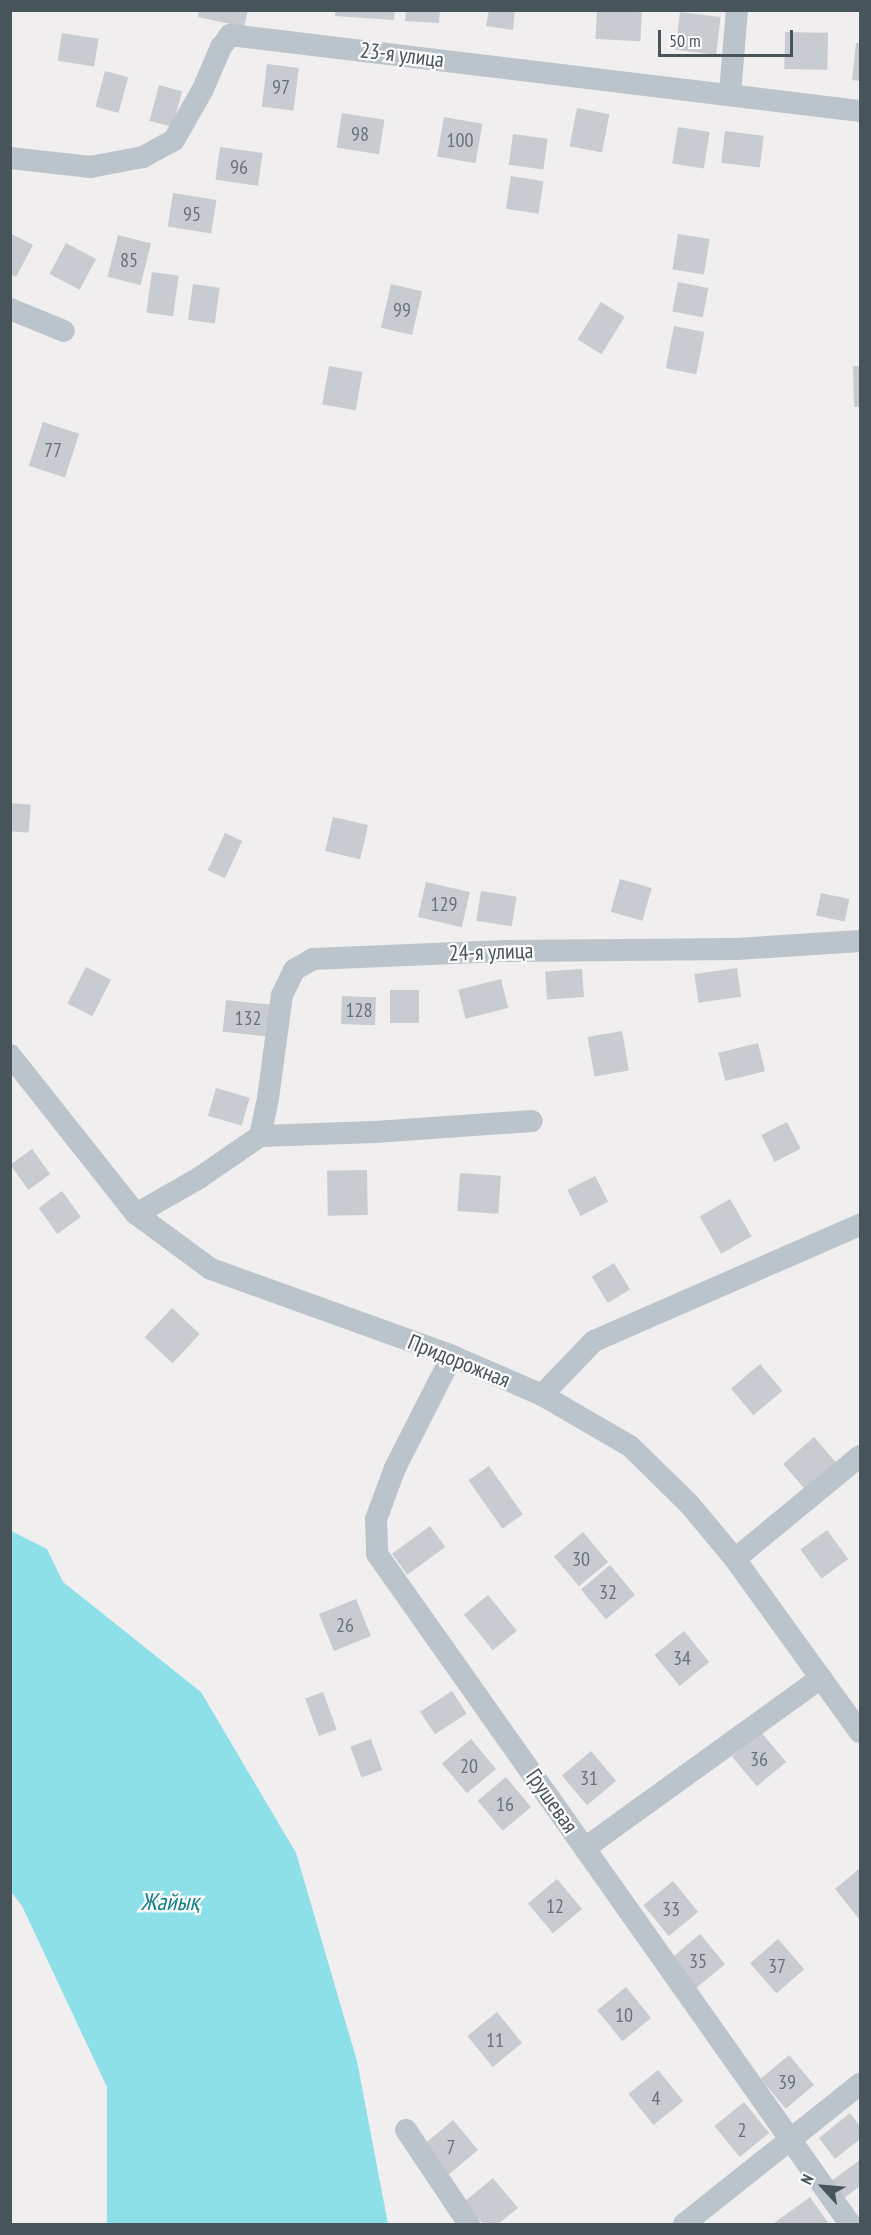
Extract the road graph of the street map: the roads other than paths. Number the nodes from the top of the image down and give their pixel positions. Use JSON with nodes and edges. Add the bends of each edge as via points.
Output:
{"nodes":[{"id":1,"x":737,"y":10,"type":"edge"},
{"id":2,"x":730,"y":93,"type":"junction"},
{"id":3,"x":861,"y":111,"type":"edge"},
{"id":4,"x":10,"y":158,"type":"edge"},
{"id":5,"x":10,"y":309,"type":"edge"},
{"id":6,"x":64,"y":331,"type":"dead end"},
{"id":7,"x":861,"y":941,"type":"edge"},
{"id":8,"x":10,"y":1056,"type":"edge"},
{"id":9,"x":532,"y":1120,"type":"dead end"},
{"id":10,"x":260,"y":1136,"type":"junction"},
{"id":11,"x":136,"y":1214,"type":"junction"},
{"id":12,"x":861,"y":1225,"type":"edge"},
{"id":13,"x":452,"y":1356,"type":"junction"},
{"id":14,"x":542,"y":1395,"type":"junction"},
{"id":15,"x":861,"y":1456,"type":"edge"},
{"id":16,"x":735,"y":1559,"type":"junction"},
{"id":17,"x":821,"y":1678,"type":"junction"},
{"id":18,"x":861,"y":1732,"type":"edge"},
{"id":19,"x":585,"y":1848,"type":"junction"},
{"id":20,"x":861,"y":2084,"type":"edge"},
{"id":21,"x":406,"y":2130,"type":"dead end"},
{"id":22,"x":790,"y":2139,"type":"junction"},
{"id":23,"x":469,"y":2224,"type":"edge"},
{"id":24,"x":684,"y":2224,"type":"edge"},
{"id":25,"x":850,"y":2224,"type":"edge"}],
"edges":[{"from":1,"to":2,"type":"street"},
{"from":2,"to":3,"type":"street","name":"23-я улица"},
{"from":2,"to":4,"type":"street","name":"23-я улица","via":[[230,35],[174,140],[143,157],[90,167]]},
{"from":5,"to":6,"type":"street"},
{"from":7,"to":10,"type":"street","name":"24-я улица","via":[[737,949],[507,951],[313,959],[294,970],[282,995]]},
{"from":8,"to":11,"type":"street","name":"Придорожная"},
{"from":9,"to":10,"type":"street"},
{"from":10,"to":11,"type":"street","via":[[199,1178]]},
{"from":11,"to":13,"type":"street","name":"Придорожная","via":[[211,1269]]},
{"from":12,"to":14,"type":"street","via":[[594,1341]]},
{"from":13,"to":14,"type":"street","name":"Придорожная"},
{"from":13,"to":19,"type":"street","name":"Грушевая","via":[[395,1468],[376,1519],[376,1554]]},
{"from":14,"to":16,"type":"street","name":"Придорожная","via":[[630,1446],[690,1505]]},
{"from":15,"to":16,"type":"street"},
{"from":16,"to":17,"type":"street","name":"Придорожная"},
{"from":17,"to":18,"type":"street","name":"Придорожная"},
{"from":17,"to":19,"type":"street"},
{"from":19,"to":22,"type":"street","name":"Грушевая"},
{"from":20,"to":22,"type":"street"},
{"from":21,"to":23,"type":"street"},
{"from":22,"to":24,"type":"street"},
{"from":22,"to":25,"type":"street","name":"Грушевая"}]}
